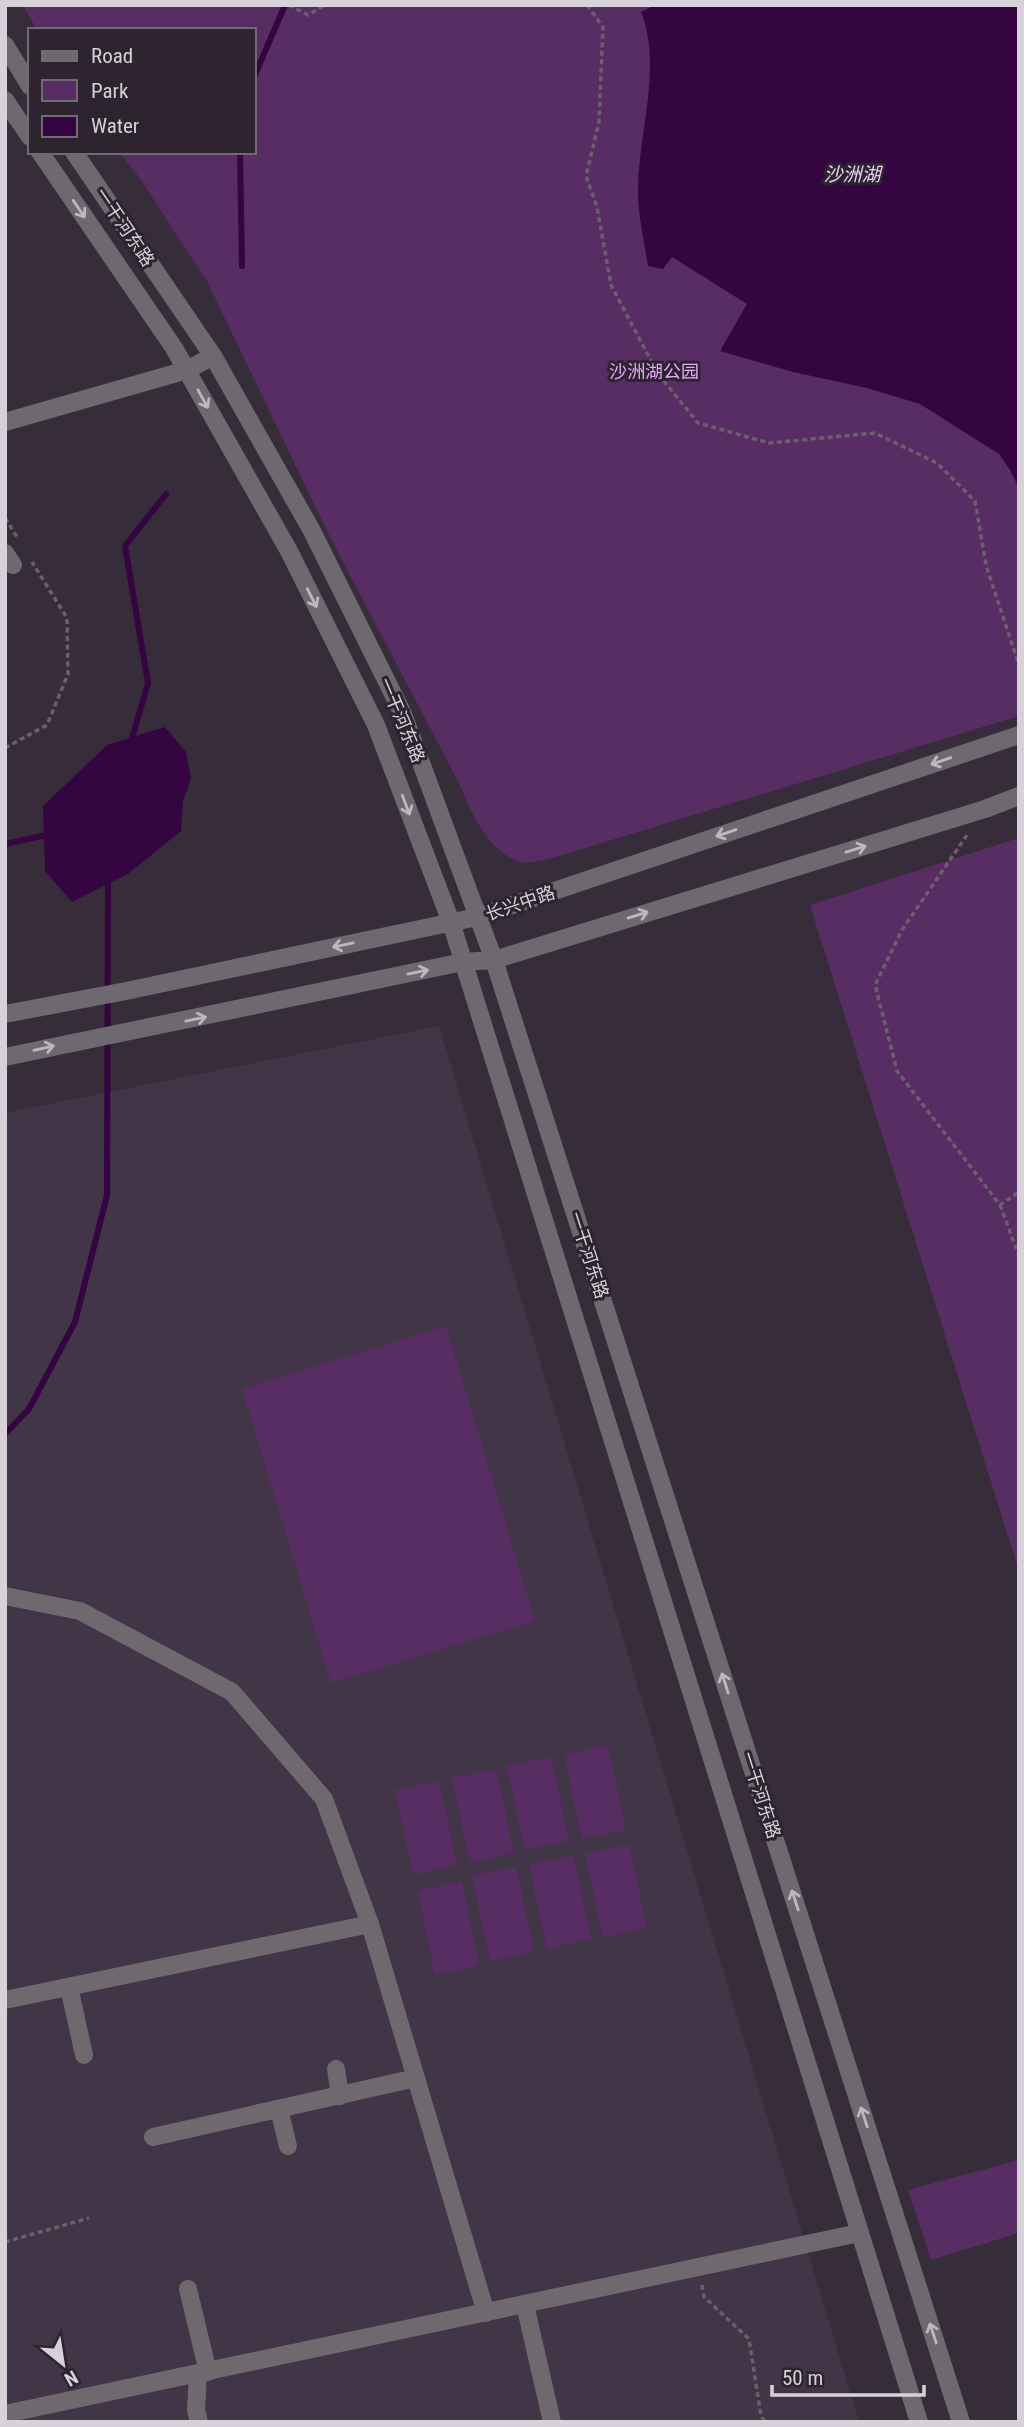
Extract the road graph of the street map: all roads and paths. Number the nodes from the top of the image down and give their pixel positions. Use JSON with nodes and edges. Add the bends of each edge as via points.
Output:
{"nodes":[{"id":1,"x":325,"y":5,"type":"edge"},
{"id":2,"x":587,"y":5,"type":"edge"},
{"id":3,"x":291,"y":6,"type":"edge"},
{"id":4,"x":5,"y":45,"type":"edge"},
{"id":5,"x":28,"y":83,"type":"edge"},
{"id":6,"x":5,"y":100,"type":"edge"},
{"id":7,"x":28,"y":134,"type":"edge"},
{"id":8,"x":41,"y":154,"type":"edge"},
{"id":9,"x":75,"y":154,"type":"edge"},
{"id":10,"x":214,"y":356,"type":"junction"},
{"id":11,"x":187,"y":370,"type":"junction"},
{"id":12,"x":5,"y":422,"type":"edge"},
{"id":13,"x":5,"y":518,"type":"edge"},
{"id":14,"x":19,"y":540,"type":"dead end"},
{"id":15,"x":26,"y":551,"type":"dead end"},
{"id":16,"x":1019,"y":665,"type":"edge"},
{"id":17,"x":1012,"y":737,"type":"edge"},
{"id":18,"x":5,"y":748,"type":"edge"},
{"id":19,"x":1019,"y":796,"type":"edge"},
{"id":20,"x":985,"y":809,"type":"junction"},
{"id":21,"x":477,"y":917,"type":"junction"},
{"id":22,"x":451,"y":922,"type":"junction"},
{"id":23,"x":494,"y":960,"type":"junction"},
{"id":24,"x":463,"y":962,"type":"junction"},
{"id":25,"x":5,"y":1014,"type":"edge"},
{"id":26,"x":5,"y":1057,"type":"edge"},
{"id":27,"x":1019,"y":1192,"type":"edge"},
{"id":28,"x":1000,"y":1205,"type":"junction"},
{"id":29,"x":1019,"y":1256,"type":"edge"},
{"id":30,"x":5,"y":1596,"type":"edge"},
{"id":31,"x":370,"y":1924,"type":"junction"},
{"id":32,"x":69,"y":1987,"type":"junction"},
{"id":33,"x":5,"y":2000,"type":"edge"},
{"id":34,"x":84,"y":2055,"type":"dead end"},
{"id":35,"x":336,"y":2068,"type":"dead end"},
{"id":36,"x":416,"y":2078,"type":"junction"},
{"id":37,"x":340,"y":2095,"type":"junction"},
{"id":38,"x":279,"y":2109,"type":"junction"},
{"id":39,"x":153,"y":2137,"type":"dead end"},
{"id":40,"x":288,"y":2146,"type":"dead end"},
{"id":41,"x":89,"y":2218,"type":"dead end"},
{"id":42,"x":859,"y":2233,"type":"junction"},
{"id":43,"x":5,"y":2242,"type":"edge"},
{"id":44,"x":700,"y":2268,"type":"junction"},
{"id":45,"x":188,"y":2289,"type":"dead end"},
{"id":46,"x":525,"y":2305,"type":"junction"},
{"id":47,"x":486,"y":2313,"type":"junction"},
{"id":48,"x":203,"y":2373,"type":"junction"},
{"id":49,"x":5,"y":2414,"type":"edge"},
{"id":50,"x":199,"y":2422,"type":"edge"},
{"id":51,"x":552,"y":2422,"type":"edge"},
{"id":52,"x":765,"y":2422,"type":"edge"},
{"id":53,"x":919,"y":2422,"type":"edge"},
{"id":54,"x":961,"y":2422,"type":"edge"}],
"edges":[{"from":1,"to":3,"type":"path","via":[[308,15]]},
{"from":2,"to":16,"type":"path","via":[[603,26],[599,122],[586,176],[597,207],[611,285],[658,374],[698,423],[769,443],[875,433],[937,463],[975,501],[986,565]]},
{"from":4,"to":5,"type":"street"},
{"from":6,"to":7,"type":"street"},
{"from":8,"to":11,"type":"street","name":"一干河东路","one_way":true},
{"from":9,"to":10,"type":"street","name":"一干河东路"},
{"from":10,"to":11,"type":"street"},
{"from":10,"to":21,"type":"street","name":"一干河东路","via":[[312,531],[403,714]]},
{"from":11,"to":12,"type":"street"},
{"from":11,"to":22,"type":"street","name":"一干河东路","one_way":true,"via":[[289,551],[376,725]]},
{"from":13,"to":14,"type":"path"},
{"from":15,"to":18,"type":"path","via":[[67,618],[68,674],[47,725]]},
{"from":17,"to":21,"type":"street","name":"长兴中路","one_way":true},
{"from":19,"to":20,"type":"street"},
{"from":23,"to":20,"type":"street","one_way":true},
{"from":20,"to":28,"type":"path","via":[[902,930],[875,985],[897,1071]]},
{"from":21,"to":22,"type":"street","name":"长兴中路"},
{"from":21,"to":23,"type":"street","name":"一干河东路"},
{"from":22,"to":24,"type":"street","name":"一干河东路"},
{"from":22,"to":25,"type":"street","name":"长兴中路","one_way":true},
{"from":23,"to":24,"type":"street"},
{"from":54,"to":23,"type":"street","name":"一干河东路","one_way":true},
{"from":26,"to":24,"type":"street","one_way":true},
{"from":24,"to":42,"type":"street","name":"一干河东路"},
{"from":27,"to":28,"type":"path"},
{"from":28,"to":29,"type":"path"},
{"from":30,"to":31,"type":"street","via":[[80,1611],[232,1692],[324,1799]]},
{"from":31,"to":32,"type":"street"},
{"from":31,"to":36,"type":"street"},
{"from":32,"to":33,"type":"street"},
{"from":32,"to":34,"type":"street"},
{"from":35,"to":37,"type":"street"},
{"from":36,"to":37,"type":"street"},
{"from":36,"to":47,"type":"street"},
{"from":37,"to":38,"type":"street"},
{"from":38,"to":39,"type":"street"},
{"from":38,"to":40,"type":"street"},
{"from":41,"to":43,"type":"path"},
{"from":42,"to":44,"type":"street"},
{"from":42,"to":53,"type":"street","name":"一干河东路"},
{"from":44,"to":46,"type":"street"},
{"from":44,"to":52,"type":"path","via":[[705,2297],[749,2339]]},
{"from":45,"to":48,"type":"street"},
{"from":46,"to":47,"type":"street"},
{"from":46,"to":51,"type":"street"},
{"from":47,"to":48,"type":"street"},
{"from":48,"to":49,"type":"street"},
{"from":48,"to":50,"type":"street","via":[[196,2410]]}]}
